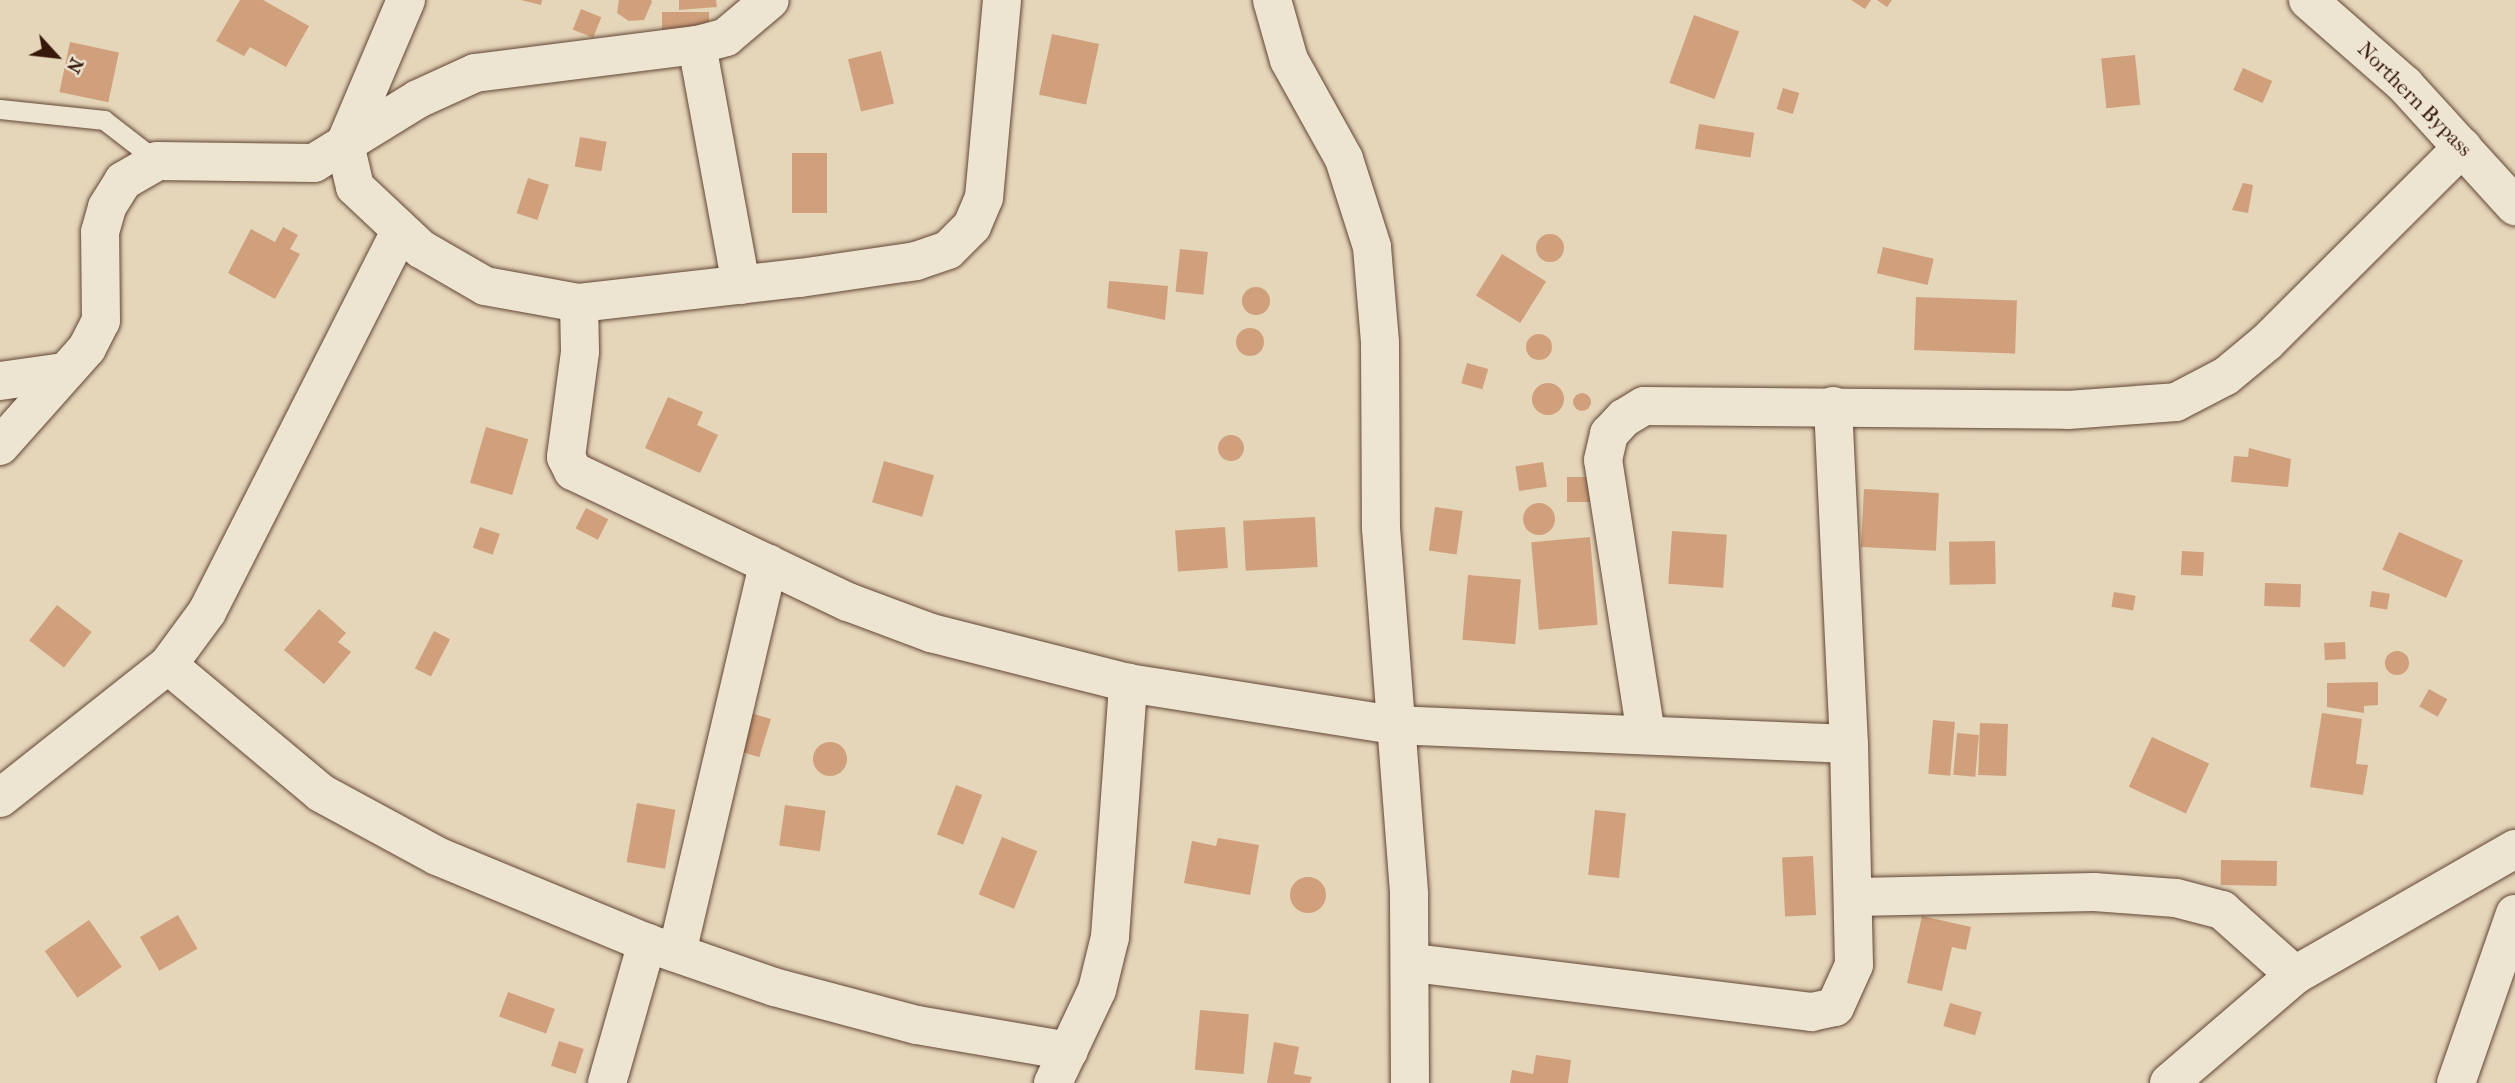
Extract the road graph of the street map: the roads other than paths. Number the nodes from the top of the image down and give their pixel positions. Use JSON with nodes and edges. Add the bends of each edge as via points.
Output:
{"nodes":[{"id":1,"x":406,"y":0,"type":"edge"},
{"id":2,"x":770,"y":0,"type":"edge"},
{"id":3,"x":1002,"y":0,"type":"edge"},
{"id":4,"x":1272,"y":0,"type":"edge"},
{"id":5,"x":2308,"y":0,"type":"edge"},
{"id":6,"x":697,"y":45,"type":"junction"},
{"id":7,"x":0,"y":109,"type":"edge"},
{"id":8,"x":345,"y":144,"type":"junction"},
{"id":9,"x":2463,"y":147,"type":"junction"},
{"id":10,"x":157,"y":161,"type":"junction"},
{"id":11,"x":2515,"y":206,"type":"edge"},
{"id":12,"x":400,"y":231,"type":"junction"},
{"id":13,"x":741,"y":285,"type":"junction"},
{"id":14,"x":579,"y":303,"type":"junction"},
{"id":15,"x":65,"y":372,"type":"junction"},
{"id":16,"x":0,"y":381,"type":"edge"},
{"id":17,"x":1833,"y":406,"type":"junction"},
{"id":18,"x":0,"y":446,"type":"edge"},
{"id":19,"x":768,"y":564,"type":"junction"},
{"id":20,"x":168,"y":665,"type":"junction"},
{"id":21,"x":1128,"y":682,"type":"junction"},
{"id":22,"x":1394,"y":725,"type":"junction"},
{"id":23,"x":1646,"y":734,"type":"junction"},
{"id":24,"x":1849,"y":744,"type":"junction"},
{"id":25,"x":0,"y":798,"type":"edge"},
{"id":26,"x":2515,"y":849,"type":"edge"},
{"id":27,"x":1856,"y":897,"type":"junction"},
{"id":28,"x":2515,"y":914,"type":"edge"},
{"id":29,"x":662,"y":948,"type":"junction"},
{"id":30,"x":1411,"y":963,"type":"junction"},
{"id":31,"x":2295,"y":975,"type":"junction"},
{"id":32,"x":1061,"y":1067,"type":"edge"},
{"id":33,"x":607,"y":1083,"type":"edge"},
{"id":34,"x":1410,"y":1083,"type":"edge"},
{"id":35,"x":2169,"y":1083,"type":"edge"},
{"id":36,"x":2456,"y":1083,"type":"edge"}],
"edges":[{"from":1,"to":8,"type":"street"},
{"from":2,"to":6,"type":"street","via":[[726,37]]},
{"from":3,"to":13,"type":"street","via":[[987,174],[972,226],[948,250],[916,261]]},
{"from":4,"to":22,"type":"street","via":[[1289,60],[1344,159],[1372,247]]},
{"from":5,"to":9,"type":"street","name":"Northern Bypass"},
{"from":6,"to":8,"type":"street","via":[[475,73]]},
{"from":6,"to":13,"type":"street"},
{"from":7,"to":10,"type":"lane","via":[[104,120]]},
{"from":8,"to":10,"type":"street","via":[[294,167],[196,158]]},
{"from":8,"to":12,"type":"street","via":[[355,187]]},
{"from":9,"to":11,"type":"street","name":"Northern Bypass"},
{"from":9,"to":17,"type":"street","via":[[2267,342],[2226,376],[2176,402],[2068,410]]},
{"from":10,"to":15,"type":"street","via":[[123,181],[107,207],[100,232],[102,321]]},
{"from":12,"to":14,"type":"street","via":[[485,286]]},
{"from":12,"to":20,"type":"street","via":[[207,612]]},
{"from":13,"to":14,"type":"street"},
{"from":14,"to":19,"type":"street","via":[[580,352],[566,457],[573,471]]},
{"from":15,"to":16,"type":"street"},
{"from":15,"to":18,"type":"street"},
{"from":17,"to":23,"type":"street","via":[[1644,406],[1609,434],[1603,460]]},
{"from":17,"to":24,"type":"street"},
{"from":19,"to":21,"type":"street","via":[[931,634]]},
{"from":19,"to":29,"type":"street"},
{"from":20,"to":25,"type":"street"},
{"from":20,"to":29,"type":"street","via":[[321,793],[383,830]]},
{"from":21,"to":22,"type":"street"},
{"from":21,"to":32,"type":"street","via":[[1110,937],[1097,990]]},
{"from":22,"to":23,"type":"street"},
{"from":22,"to":30,"type":"street"},
{"from":23,"to":24,"type":"street"},
{"from":24,"to":27,"type":"street"},
{"from":26,"to":31,"type":"street"},
{"from":27,"to":30,"type":"street","via":[[1848,989],[1835,1007],[1812,1012]]},
{"from":27,"to":31,"type":"street","via":[[2094,892],[2176,898],[2222,910]]},
{"from":28,"to":36,"type":"street"},
{"from":29,"to":32,"type":"street"},
{"from":29,"to":33,"type":"street"},
{"from":30,"to":34,"type":"street"},
{"from":31,"to":35,"type":"street"}]}
